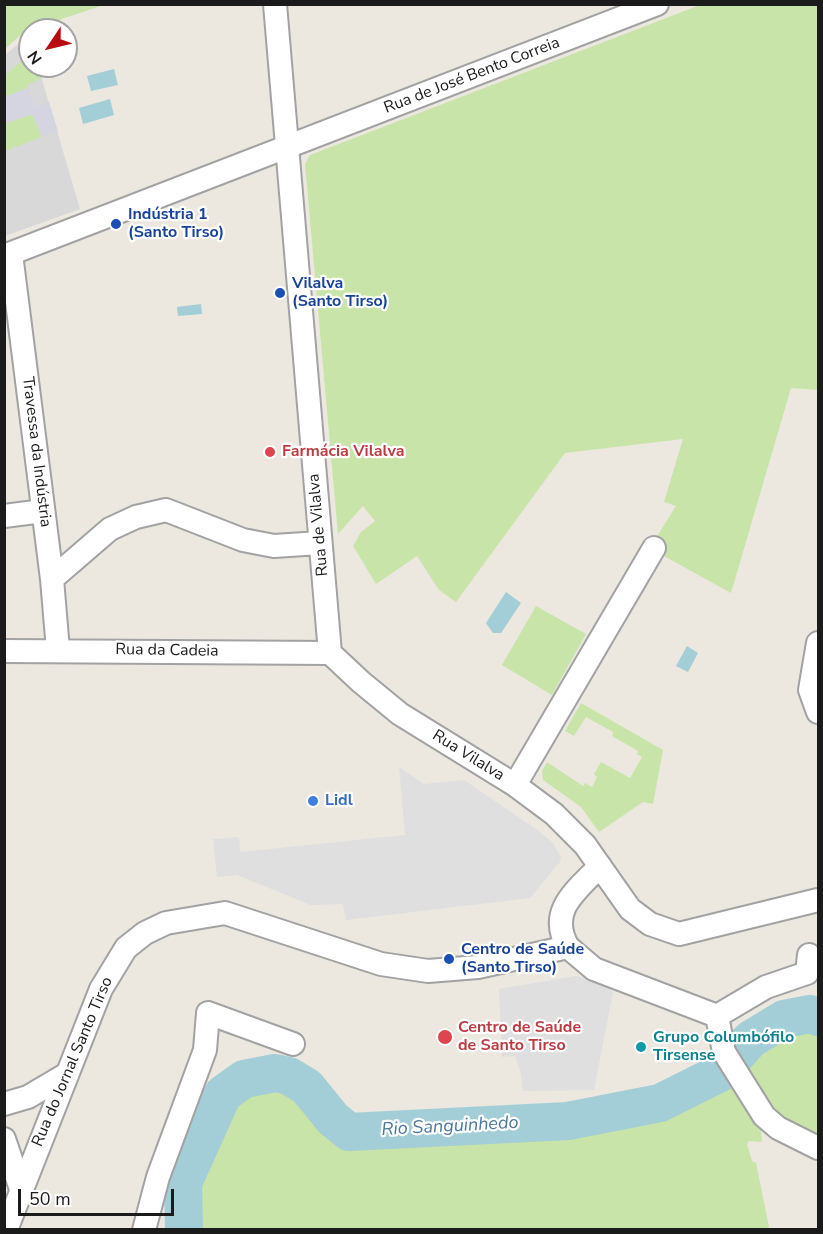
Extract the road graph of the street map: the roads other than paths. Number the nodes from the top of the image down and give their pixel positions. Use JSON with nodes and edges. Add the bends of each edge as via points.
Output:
{"nodes":[{"id":1,"x":275,"y":4,"type":"edge"},
{"id":2,"x":657,"y":4,"type":"edge"},
{"id":3,"x":286,"y":147,"type":"junction"},
{"id":4,"x":8,"y":255,"type":"edge"},
{"id":5,"x":43,"y":511,"type":"junction"},
{"id":6,"x":4,"y":516,"type":"edge"},
{"id":7,"x":320,"y":543,"type":"junction"},
{"id":8,"x":654,"y":548,"type":"dead end"},
{"id":9,"x":52,"y":579,"type":"junction"},
{"id":10,"x":819,"y":643,"type":"edge"},
{"id":11,"x":58,"y":650,"type":"junction"},
{"id":12,"x":4,"y":651,"type":"edge"},
{"id":13,"x":330,"y":653,"type":"junction"},
{"id":14,"x":819,"y":712,"type":"edge"},
{"id":15,"x":515,"y":785,"type":"junction"},
{"id":16,"x":600,"y":866,"type":"junction"},
{"id":17,"x":819,"y":900,"type":"edge"},
{"id":18,"x":568,"y":947,"type":"junction"},
{"id":19,"x":809,"y":955,"type":"dead end"},
{"id":20,"x":717,"y":1016,"type":"junction"},
{"id":21,"x":293,"y":1044,"type":"dead end"},
{"id":22,"x":67,"y":1074,"type":"junction"},
{"id":23,"x":4,"y":1104,"type":"edge"},
{"id":24,"x":4,"y":1139,"type":"edge"},
{"id":25,"x":819,"y":1148,"type":"edge"},
{"id":26,"x":21,"y":1189,"type":"junction"},
{"id":27,"x":6,"y":1230,"type":"edge"},
{"id":28,"x":144,"y":1230,"type":"edge"}],
"edges":[{"from":1,"to":3,"type":"street","name":"Rua de Vilalva"},
{"from":2,"to":3,"type":"street","name":"Rua de José Bento Correia"},
{"from":3,"to":4,"type":"street","name":"Rua de José Bento Correia"},
{"from":3,"to":7,"type":"street","name":"Rua de Vilalva"},
{"from":4,"to":5,"type":"street","name":"Travessa da Indústria"},
{"from":5,"to":6,"type":"street"},
{"from":5,"to":9,"type":"street","name":"Travessa da Indústria"},
{"from":7,"to":9,"type":"street","via":[[274,546],[243,540],[166,510],[136,517],[110,529]]},
{"from":7,"to":13,"type":"street","name":"Rua de Vilalva"},
{"from":8,"to":15,"type":"street"},
{"from":9,"to":11,"type":"street","name":"Travessa da Indústria"},
{"from":10,"to":14,"type":"street","via":[[810,690]]},
{"from":11,"to":12,"type":"street","name":"Rua da Cadeia"},
{"from":11,"to":13,"type":"street","name":"Rua da Cadeia"},
{"from":13,"to":15,"type":"street","name":"Rua Vilalva","via":[[400,714]]},
{"from":15,"to":16,"type":"street","name":"Rua Vilalva","via":[[555,814]]},
{"from":16,"to":17,"type":"street","name":"Rua Vilalva","via":[[630,909],[650,924],[679,934]]},
{"from":16,"to":18,"type":"street","via":[[569,898],[560,918],[561,935]]},
{"from":18,"to":20,"type":"street","via":[[594,969]]},
{"from":18,"to":22,"type":"street","name":"Rua do Jornal Santo Tirso","via":[[478,967],[428,971],[381,964],[225,913],[166,923],[126,948],[113,968]]},
{"from":19,"to":20,"type":"street","via":[[807,973],[766,987]]},
{"from":20,"to":25,"type":"street","via":[[729,1059],[764,1116],[778,1128]]},
{"from":21,"to":28,"type":"street","via":[[208,1013],[205,1050],[158,1177]]},
{"from":22,"to":23,"type":"street","via":[[28,1097]]},
{"from":22,"to":26,"type":"street","name":"Rua do Jornal Santo Tirso"},
{"from":24,"to":26,"type":"street"},
{"from":26,"to":27,"type":"street","name":"Rua do Jornal Santo Tirso"}]}
